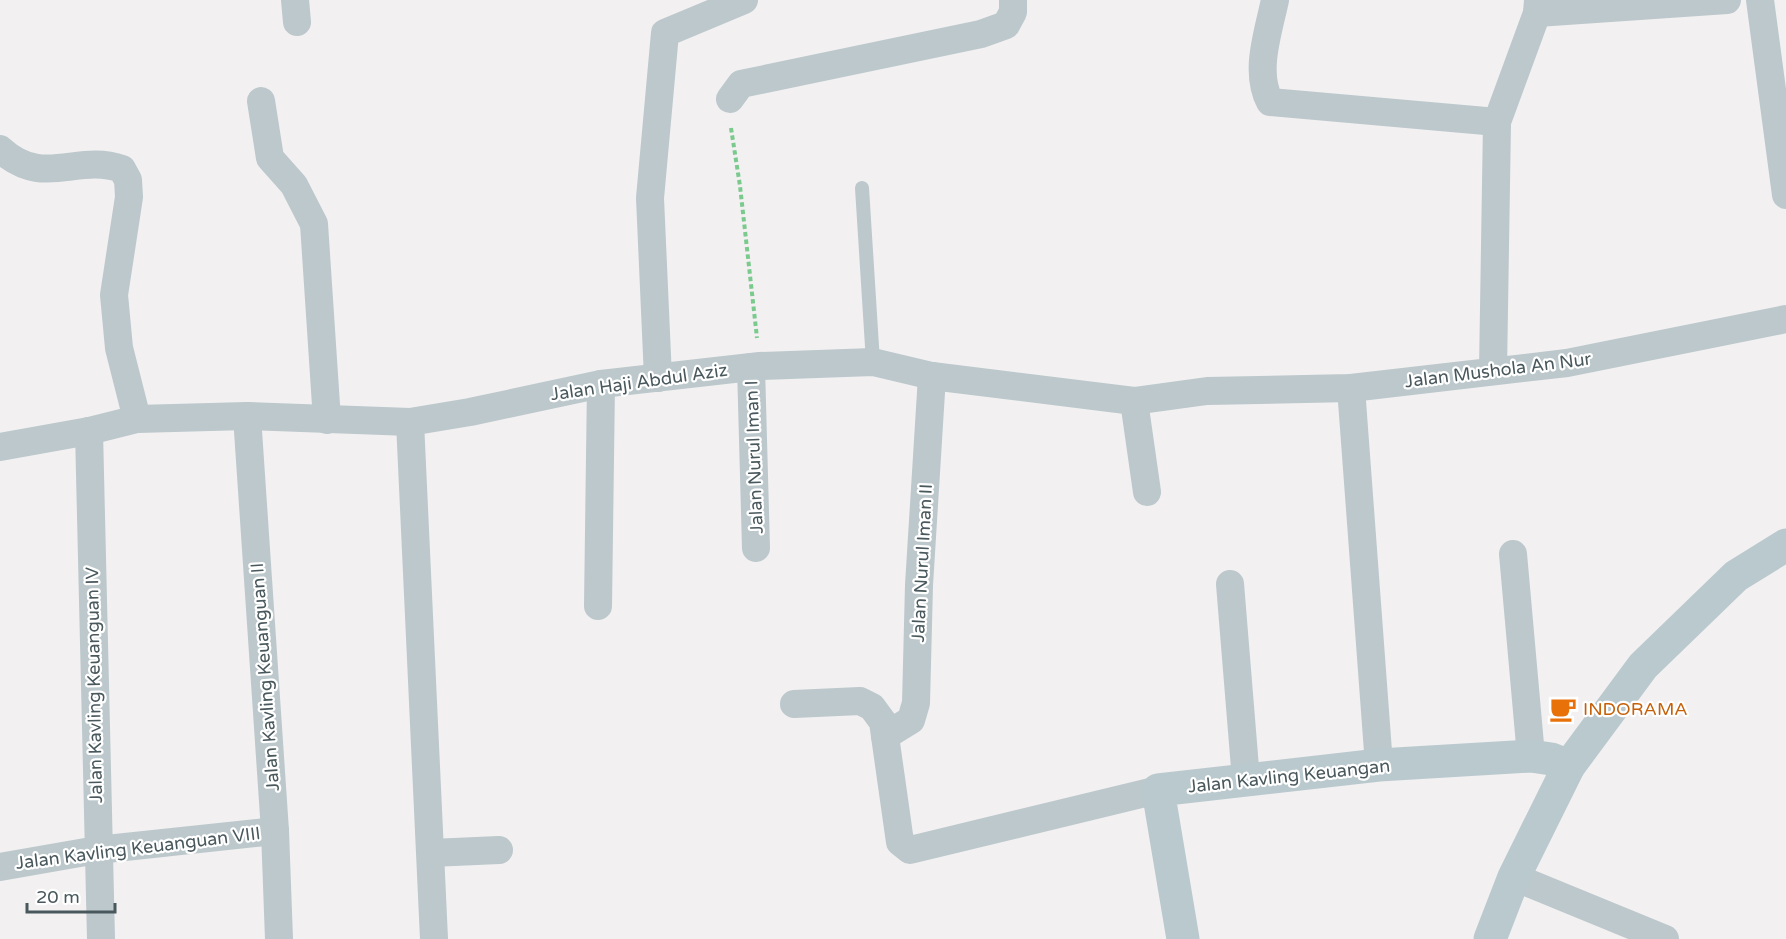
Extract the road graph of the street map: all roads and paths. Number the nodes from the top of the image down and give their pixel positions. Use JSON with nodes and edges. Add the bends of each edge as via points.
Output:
{"nodes":[{"id":1,"x":744,"y":0,"type":"edge"},
{"id":2,"x":1012,"y":0,"type":"edge"},
{"id":3,"x":1275,"y":0,"type":"edge"},
{"id":4,"x":1727,"y":0,"type":"edge"},
{"id":5,"x":1760,"y":0,"type":"edge"},
{"id":6,"x":1538,"y":6,"type":"edge"},
{"id":7,"x":730,"y":99,"type":"joint"},
{"id":8,"x":261,"y":101,"type":"dead end"},
{"id":9,"x":1497,"y":122,"type":"junction"},
{"id":10,"x":0,"y":149,"type":"edge"},
{"id":11,"x":862,"y":188,"type":"dead end"},
{"id":12,"x":1786,"y":195,"type":"edge"},
{"id":13,"x":1786,"y":319,"type":"edge"},
{"id":14,"x":873,"y":362,"type":"junction"},
{"id":15,"x":756,"y":366,"type":"junction"},
{"id":16,"x":1492,"y":371,"type":"junction"},
{"id":17,"x":932,"y":376,"type":"junction"},
{"id":18,"x":658,"y":378,"type":"junction"},
{"id":19,"x":601,"y":384,"type":"junction"},
{"id":20,"x":1351,"y":388,"type":"junction"},
{"id":21,"x":1207,"y":391,"type":"joint"},
{"id":22,"x":1134,"y":401,"type":"junction"},
{"id":23,"x":247,"y":416,"type":"junction"},
{"id":24,"x":137,"y":418,"type":"junction"},
{"id":25,"x":327,"y":420,"type":"junction"},
{"id":26,"x":410,"y":422,"type":"junction"},
{"id":27,"x":89,"y":431,"type":"junction"},
{"id":28,"x":0,"y":447,"type":"edge"},
{"id":29,"x":1147,"y":492,"type":"dead end"},
{"id":30,"x":1786,"y":545,"type":"edge"},
{"id":31,"x":756,"y":548,"type":"dead end"},
{"id":32,"x":1513,"y":554,"type":"dead end"},
{"id":33,"x":1230,"y":584,"type":"dead end"},
{"id":34,"x":598,"y":606,"type":"dead end"},
{"id":35,"x":794,"y":704,"type":"dead end"},
{"id":36,"x":885,"y":736,"type":"junction"},
{"id":37,"x":1531,"y":756,"type":"junction"},
{"id":38,"x":1379,"y":765,"type":"junction"},
{"id":39,"x":1569,"y":766,"type":"junction"},
{"id":40,"x":1246,"y":780,"type":"junction"},
{"id":41,"x":1158,"y":790,"type":"junction"},
{"id":42,"x":275,"y":831,"type":"junction"},
{"id":43,"x":97,"y":850,"type":"junction"},
{"id":44,"x":499,"y":850,"type":"dead end"},
{"id":45,"x":431,"y":853,"type":"junction"},
{"id":46,"x":0,"y":867,"type":"edge"},
{"id":47,"x":1514,"y":877,"type":"junction"},
{"id":48,"x":101,"y":939,"type":"edge"},
{"id":49,"x":279,"y":939,"type":"edge"},
{"id":50,"x":434,"y":939,"type":"edge"},
{"id":51,"x":1183,"y":939,"type":"edge"},
{"id":52,"x":1490,"y":939,"type":"edge"},
{"id":53,"x":1665,"y":939,"type":"edge"}],
"edges":[{"from":1,"to":18,"type":"street","via":[[665,33],[650,198]]},
{"from":2,"to":7,"type":"street","via":[[1013,12],[1006,25],[981,34],[741,84]]},
{"from":3,"to":9,"type":"street","via":[[1263,58],[1263,88],[1270,102]]},
{"from":4,"to":6,"type":"street"},
{"from":5,"to":12,"type":"street"},
{"from":6,"to":9,"type":"street"},
{"from":7,"to":15,"type":"path"},
{"from":8,"to":25,"type":"street","via":[[270,158],[294,185],[315,224]]},
{"from":9,"to":16,"type":"street"},
{"from":10,"to":24,"type":"street","via":[[14,161],[37,170],[109,164],[122,169],[128,180],[129,197],[114,295],[119,348]]},
{"from":11,"to":14,"type":"lane"},
{"from":13,"to":16,"type":"street","name":"Jalan Mushola An Nur","via":[[1567,363]]},
{"from":14,"to":15,"type":"street","name":"Jalan Haji Abdul Aziz"},
{"from":14,"to":17,"type":"street","name":"Jalan Haji Abdul Aziz"},
{"from":15,"to":18,"type":"street","name":"Jalan Haji Abdul Aziz"},
{"from":15,"to":31,"type":"street","name":"Jalan Nurul Iman I"},
{"from":16,"to":20,"type":"street","name":"Jalan Mushola An Nur"},
{"from":17,"to":22,"type":"street","name":"Jalan Haji Abdul Aziz"},
{"from":17,"to":36,"type":"street","name":"Jalan Nurul Iman II","via":[[916,703],[911,720]]},
{"from":18,"to":19,"type":"street","name":"Jalan Haji Abdul Aziz"},
{"from":19,"to":26,"type":"street","name":"Jalan Haji Abdul Aziz"},
{"from":19,"to":34,"type":"street"},
{"from":20,"to":21,"type":"street","name":"Jalan Mushola An Nur"},
{"from":20,"to":38,"type":"street"},
{"from":21,"to":22,"type":"street","name":"Jalan Haji Abdul Aziz"},
{"from":22,"to":29,"type":"street"},
{"from":23,"to":24,"type":"street","name":"Jalan Haji Abdul Aziz"},
{"from":23,"to":25,"type":"street","name":"Jalan Haji Abdul Aziz"},
{"from":23,"to":42,"type":"street","name":"Jalan Kavling Keuanguan II"},
{"from":24,"to":27,"type":"street","name":"Jalan Haji Abdul Aziz"},
{"from":25,"to":26,"type":"street","name":"Jalan Haji Abdul Aziz"},
{"from":26,"to":45,"type":"street"},
{"from":27,"to":28,"type":"street","name":"Jalan Haji Abdul Aziz"},
{"from":27,"to":43,"type":"street","name":"Jalan Kavling Keuanguan IV"},
{"from":30,"to":39,"type":"street","via":[[1736,576],[1643,666]]},
{"from":32,"to":37,"type":"street"},
{"from":33,"to":40,"type":"street"},
{"from":35,"to":36,"type":"street","via":[[860,701],[872,707],[883,722]]},
{"from":36,"to":41,"type":"street","via":[[900,842],[910,850]]},
{"from":37,"to":38,"type":"street","name":"Jalan Kavling Keuangan"},
{"from":37,"to":39,"type":"street","name":"Jalan Kavling Keuangan"},
{"from":38,"to":40,"type":"street","name":"Jalan Kavling Keuangan"},
{"from":39,"to":47,"type":"street"},
{"from":40,"to":41,"type":"street","name":"Jalan Kavling Keuangan"},
{"from":41,"to":51,"type":"street"},
{"from":42,"to":43,"type":"street","name":"Jalan Kavling Keuanguan VIII"},
{"from":42,"to":49,"type":"street","name":"Jalan Kavling Keuanguan II"},
{"from":43,"to":46,"type":"street","name":"Jalan Kavling Keuanguan VIII"},
{"from":43,"to":48,"type":"street","name":"Jalan Kavling Keuanguan IV"},
{"from":44,"to":45,"type":"street"},
{"from":45,"to":50,"type":"street"},
{"from":47,"to":52,"type":"street"},
{"from":47,"to":53,"type":"street"}]}
